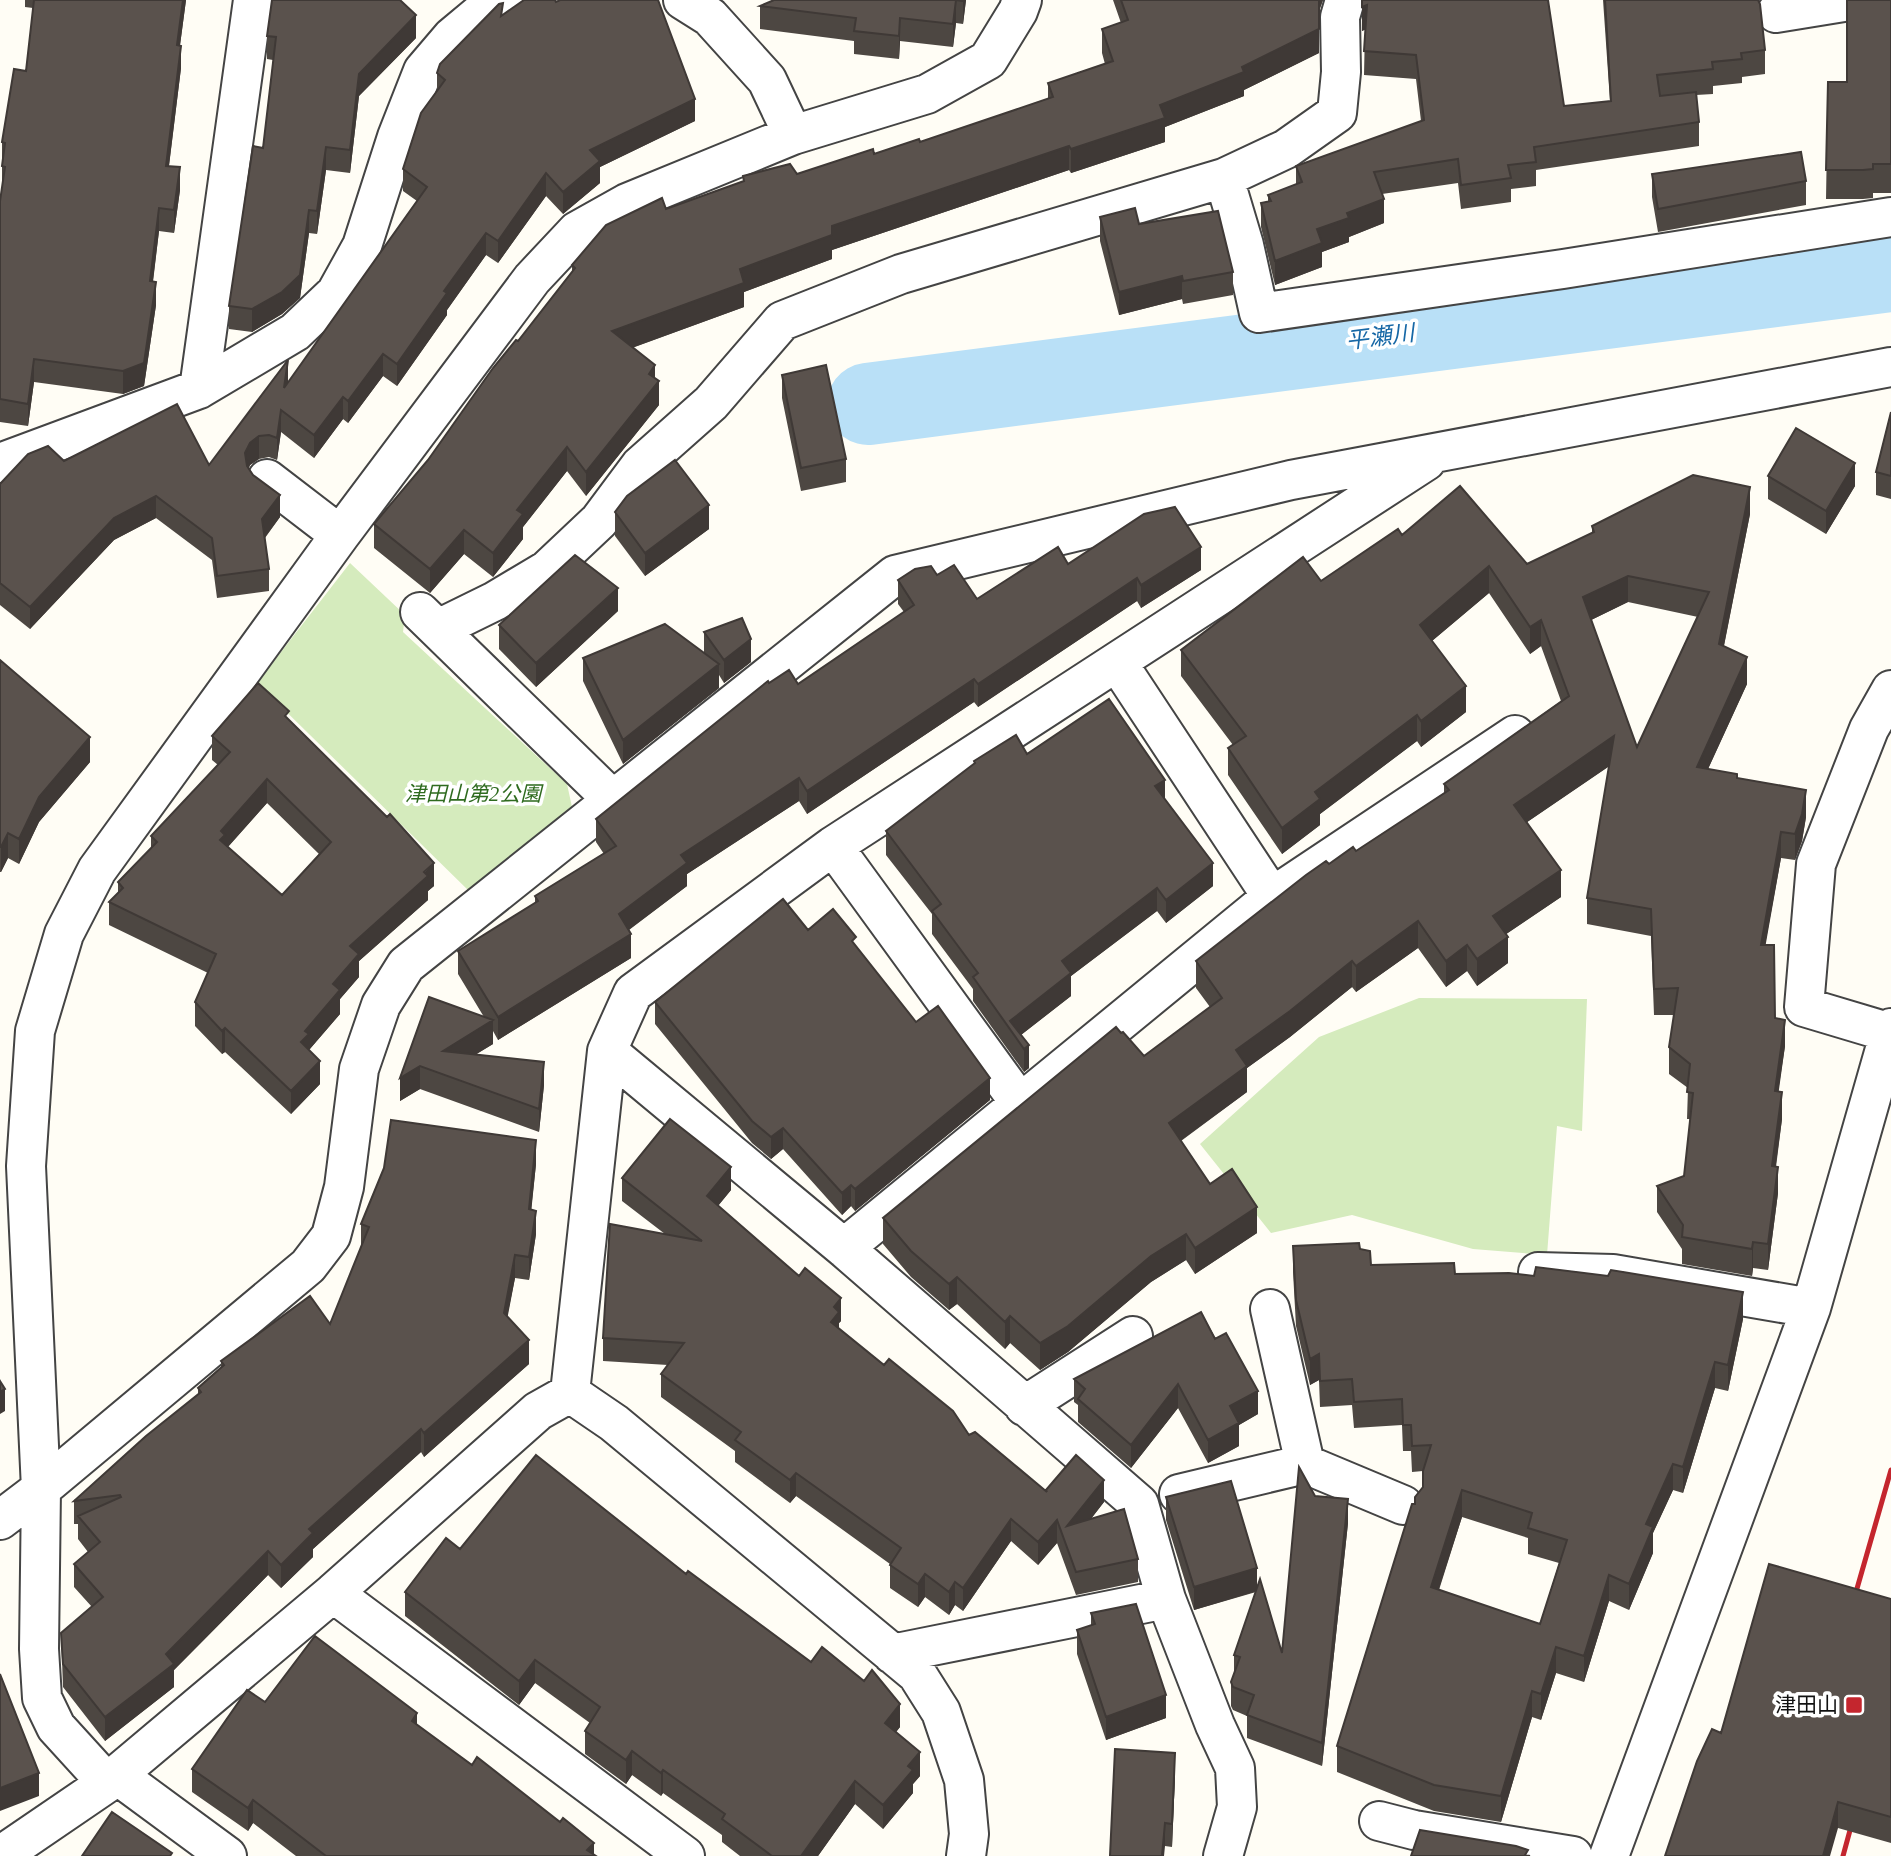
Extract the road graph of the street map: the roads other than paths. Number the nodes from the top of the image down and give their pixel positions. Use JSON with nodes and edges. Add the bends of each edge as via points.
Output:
{"nodes":[{"id":1,"x":253,"y":0,"type":"edge"},
{"id":2,"x":506,"y":0,"type":"edge"},
{"id":3,"x":683,"y":0,"type":"edge"},
{"id":4,"x":1022,"y":0,"type":"edge"},
{"id":5,"x":1345,"y":0,"type":"edge"},
{"id":6,"x":1856,"y":0,"type":"edge"},
{"id":7,"x":1776,"y":13,"type":"dead end"},
{"id":8,"x":793,"y":135,"type":"junction"},
{"id":9,"x":1224,"y":178,"type":"junction"},
{"id":10,"x":1891,"y":217,"type":"edge"},
{"id":11,"x":1891,"y":368,"type":"edge"},
{"id":12,"x":199,"y":389,"type":"junction"},
{"id":13,"x":1443,"y":451,"type":"junction"},
{"id":14,"x":0,"y":463,"type":"edge"},
{"id":15,"x":267,"y":480,"type":"dead end"},
{"id":16,"x":340,"y":535,"type":"junction"},
{"id":17,"x":1117,"y":662,"type":"junction"},
{"id":18,"x":1891,"y":690,"type":"edge"},
{"id":19,"x":1515,"y":735,"type":"edge"},
{"id":20,"x":612,"y":799,"type":"junction"},
{"id":21,"x":833,"y":846,"type":"junction"},
{"id":22,"x":1272,"y":897,"type":"junction"},
{"id":23,"x":1891,"y":1031,"type":"edge"},
{"id":24,"x":607,"y":1051,"type":"junction"},
{"id":25,"x":1020,"y":1103,"type":"junction"},
{"id":26,"x":13,"y":1176,"type":"edge"},
{"id":27,"x":844,"y":1248,"type":"junction"},
{"id":28,"x":1538,"y":1272,"type":"edge"},
{"id":29,"x":1811,"y":1308,"type":"junction"},
{"id":30,"x":1270,"y":1309,"type":"dead end"},
{"id":31,"x":1133,"y":1336,"type":"dead end"},
{"id":32,"x":570,"y":1393,"type":"junction"},
{"id":33,"x":1024,"y":1406,"type":"junction"},
{"id":34,"x":1305,"y":1464,"type":"junction"},
{"id":35,"x":41,"y":1489,"type":"junction"},
{"id":36,"x":1139,"y":1504,"type":"junction"},
{"id":37,"x":1403,"y":1504,"type":"dead end"},
{"id":38,"x":0,"y":1520,"type":"edge"},
{"id":39,"x":333,"y":1593,"type":"junction"},
{"id":40,"x":1166,"y":1599,"type":"junction"},
{"id":41,"x":892,"y":1654,"type":"junction"},
{"id":42,"x":112,"y":1779,"type":"junction"},
{"id":43,"x":1379,"y":1821,"type":"dead end"},
{"id":44,"x":0,"y":1856,"type":"edge"},
{"id":45,"x":227,"y":1856,"type":"edge"},
{"id":46,"x":685,"y":1856,"type":"edge"},
{"id":47,"x":966,"y":1856,"type":"edge"},
{"id":48,"x":1223,"y":1856,"type":"edge"},
{"id":49,"x":1573,"y":1856,"type":"edge"},
{"id":50,"x":1609,"y":1856,"type":"edge"}],
"edges":[{"from":1,"to":12,"type":"street"},
{"from":2,"to":12,"type":"street","via":[[488,7],[452,37],[423,71],[362,246],[336,293],[295,332]]},
{"from":3,"to":8,"type":"street","via":[[710,17],[767,80]]},
{"from":4,"to":8,"type":"street","via":[[988,60],[928,94]]},
{"from":5,"to":9,"type":"street","via":[[1340,17],[1337,113],[1286,149]]},
{"from":6,"to":7,"type":"street"},
{"from":8,"to":16,"type":"street","via":[[627,202],[577,231],[532,279]]},
{"from":9,"to":10,"type":"street","via":[[1259,313]]},
{"from":9,"to":20,"type":"street","via":[[901,274],[782,321],[711,402],[640,466],[599,521],[547,570],[495,601],[428,620]]},
{"from":11,"to":13,"type":"street"},
{"from":12,"to":14,"type":"street"},
{"from":13,"to":17,"type":"street"},
{"from":13,"to":20,"type":"street","via":[[1291,480],[895,575]]},
{"from":15,"to":16,"type":"street"},
{"from":16,"to":26,"type":"street","via":[[97,870],[64,934],[35,1031]]},
{"from":17,"to":21,"type":"street"},
{"from":17,"to":22,"type":"street"},
{"from":18,"to":23,"type":"street","via":[[1869,729],[1816,864],[1804,1007]]},
{"from":19,"to":22,"type":"street"},
{"from":20,"to":35,"type":"street","via":[[406,965],[381,1005],[359,1069],[344,1187],[331,1236],[308,1266]]},
{"from":21,"to":24,"type":"street","via":[[633,993]]},
{"from":21,"to":25,"type":"street"},
{"from":22,"to":25,"type":"street"},
{"from":23,"to":29,"type":"street"},
{"from":24,"to":27,"type":"street"},
{"from":24,"to":32,"type":"street"},
{"from":25,"to":27,"type":"street"},
{"from":26,"to":35,"type":"street"},
{"from":27,"to":33,"type":"street"},
{"from":28,"to":29,"type":"street","via":[[1613,1275]]},
{"from":29,"to":50,"type":"street"},
{"from":30,"to":34,"type":"street"},
{"from":31,"to":33,"type":"street"},
{"from":32,"to":39,"type":"street","via":[[538,1411]]},
{"from":32,"to":41,"type":"street","via":[[614,1423]]},
{"from":33,"to":36,"type":"street"},
{"from":34,"to":36,"type":"street"},
{"from":34,"to":37,"type":"street"},
{"from":35,"to":38,"type":"street"},
{"from":35,"to":42,"type":"street","via":[[42,1698],[56,1727]]},
{"from":36,"to":40,"type":"street"},
{"from":39,"to":42,"type":"street"},
{"from":39,"to":46,"type":"street"},
{"from":40,"to":41,"type":"street"},
{"from":40,"to":48,"type":"street","via":[[1215,1726],[1248,1775]]},
{"from":41,"to":47,"type":"street","via":[[917,1674],[941,1712],[964,1780],[969,1834]]},
{"from":42,"to":44,"type":"street"},
{"from":42,"to":45,"type":"street"},
{"from":43,"to":49,"type":"street"}]}
